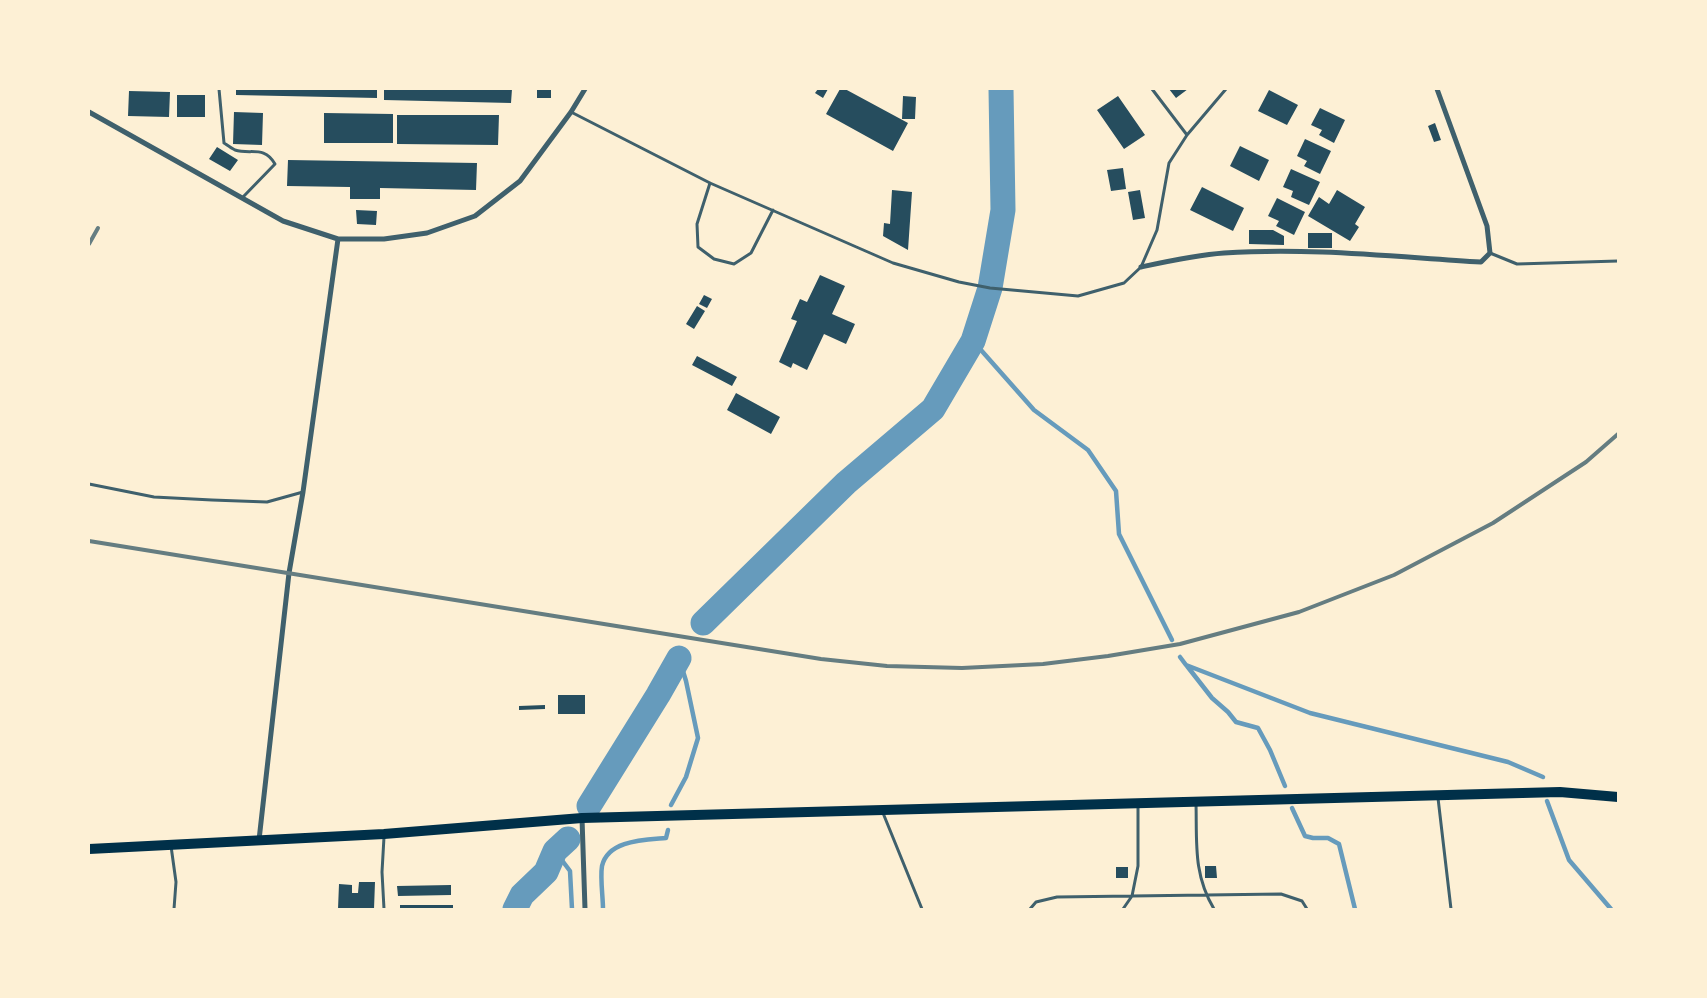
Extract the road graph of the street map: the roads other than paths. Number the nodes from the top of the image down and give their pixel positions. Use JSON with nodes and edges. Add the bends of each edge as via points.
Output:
{"nodes":[{"id":1,"x":219,"y":89,"type":"edge"},
{"id":2,"x":585,"y":89,"type":"edge"},
{"id":3,"x":1152,"y":89,"type":"edge"},
{"id":4,"x":1226,"y":89,"type":"edge"},
{"id":5,"x":1437,"y":89,"type":"edge"},
{"id":6,"x":89,"y":112,"type":"edge"},
{"id":7,"x":571,"y":112,"type":"junction"},
{"id":8,"x":1187,"y":135,"type":"junction"},
{"id":9,"x":710,"y":183,"type":"junction"},
{"id":10,"x":243,"y":197,"type":"junction"},
{"id":11,"x":773,"y":210,"type":"junction"},
{"id":12,"x":338,"y":239,"type":"junction"},
{"id":13,"x":1490,"y":253,"type":"junction"},
{"id":14,"x":1618,"y":260,"type":"edge"},
{"id":15,"x":1141,"y":266,"type":"junction"},
{"id":16,"x":89,"y":484,"type":"edge"},
{"id":17,"x":302,"y":492,"type":"junction"},
{"id":18,"x":1438,"y":795,"type":"junction"},
{"id":19,"x":1618,"y":797,"type":"edge"},
{"id":20,"x":1196,"y":801,"type":"junction"},
{"id":21,"x":1138,"y":803,"type":"junction"},
{"id":22,"x":882,"y":810,"type":"junction"},
{"id":23,"x":582,"y":818,"type":"junction"},
{"id":24,"x":384,"y":834,"type":"junction"},
{"id":25,"x":259,"y":840,"type":"junction"},
{"id":26,"x":171,"y":845,"type":"junction"},
{"id":27,"x":89,"y":849,"type":"edge"},
{"id":28,"x":1205,"y":895,"type":"junction"},
{"id":29,"x":1132,"y":896,"type":"junction"},
{"id":30,"x":174,"y":909,"type":"edge"},
{"id":31,"x":384,"y":909,"type":"edge"},
{"id":32,"x":585,"y":909,"type":"edge"},
{"id":33,"x":922,"y":909,"type":"edge"},
{"id":34,"x":1030,"y":909,"type":"edge"},
{"id":35,"x":1124,"y":909,"type":"edge"},
{"id":36,"x":1214,"y":909,"type":"edge"},
{"id":37,"x":1307,"y":909,"type":"edge"},
{"id":38,"x":1451,"y":909,"type":"edge"}],
"edges":[{"from":1,"to":10,"type":"lane","via":[[224,144],[235,150],[263,153],[270,156],[275,164]]},
{"from":2,"to":7,"type":"street"},
{"from":3,"to":8,"type":"lane"},
{"from":4,"to":8,"type":"lane"},
{"from":5,"to":13,"type":"street","via":[[1487,226]]},
{"from":6,"to":10,"type":"street"},
{"from":7,"to":9,"type":"lane"},
{"from":7,"to":12,"type":"street","via":[[520,181],[475,216],[427,233],[384,239]]},
{"from":8,"to":15,"type":"lane","via":[[1169,163],[1157,230]]},
{"from":9,"to":11,"type":"lane"},
{"from":9,"to":11,"type":"lane","via":[[697,224],[698,247],[714,259],[734,264],[751,253]]},
{"from":10,"to":12,"type":"street","via":[[283,221]]},
{"from":11,"to":15,"type":"lane","via":[[893,263],[990,288],[1078,296],[1124,283]]},
{"from":12,"to":17,"type":"street"},
{"from":13,"to":14,"type":"lane","via":[[1517,264]]},
{"from":13,"to":15,"type":"street","via":[[1481,262],[1293,251],[1224,253]]},
{"from":16,"to":17,"type":"lane","via":[[154,497],[212,500],[267,502]]},
{"from":17,"to":25,"type":"street","via":[[289,573]]},
{"from":18,"to":19,"type":"main road","via":[[1560,792]]},
{"from":18,"to":20,"type":"main road"},
{"from":18,"to":38,"type":"lane"},
{"from":20,"to":21,"type":"main road"},
{"from":20,"to":28,"type":"lane","via":[[1197,865]]},
{"from":21,"to":22,"type":"main road"},
{"from":21,"to":29,"type":"lane","via":[[1138,866]]},
{"from":22,"to":23,"type":"main road"},
{"from":22,"to":33,"type":"lane"},
{"from":23,"to":24,"type":"main road"},
{"from":23,"to":32,"type":"street"},
{"from":24,"to":25,"type":"main road"},
{"from":24,"to":31,"type":"lane"},
{"from":25,"to":26,"type":"main road"},
{"from":26,"to":27,"type":"main road"},
{"from":26,"to":30,"type":"lane","via":[[176,882]]},
{"from":28,"to":29,"type":"lane"},
{"from":28,"to":36,"type":"lane"},
{"from":28,"to":37,"type":"lane","via":[[1281,894],[1302,901]]},
{"from":29,"to":34,"type":"lane","via":[[1057,897],[1036,902]]},
{"from":29,"to":35,"type":"lane"}]}
